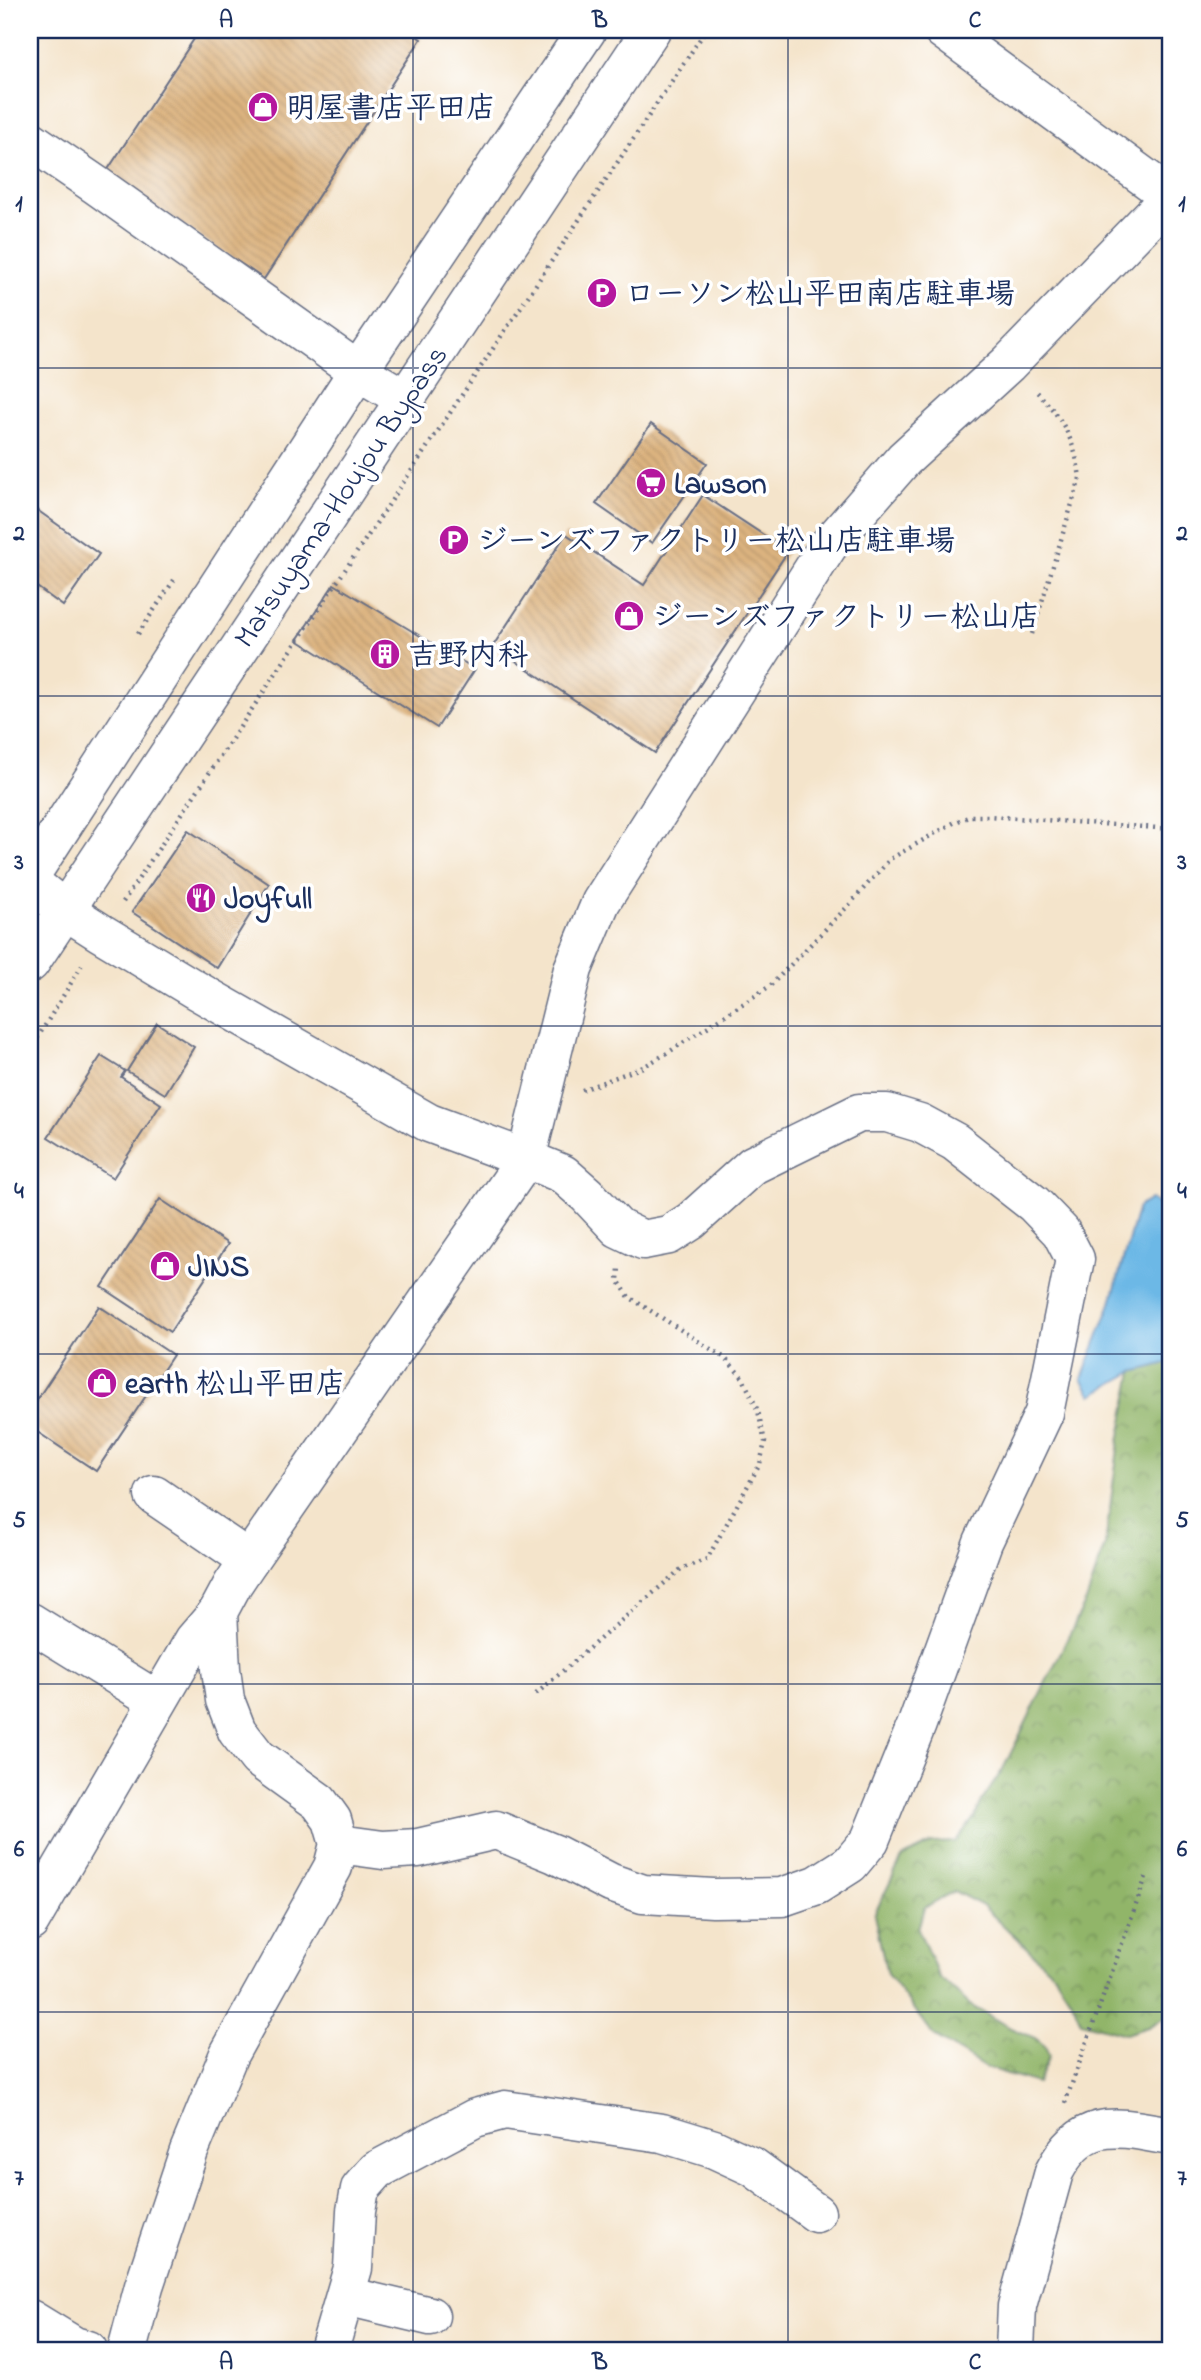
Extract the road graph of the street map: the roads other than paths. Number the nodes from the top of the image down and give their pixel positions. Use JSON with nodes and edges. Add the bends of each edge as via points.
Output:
{"nodes":[{"id":1,"x":587,"y":30,"type":"edge"},
{"id":2,"x":651,"y":30,"type":"edge"},
{"id":3,"x":943,"y":30,"type":"edge"},
{"id":4,"x":30,"y":141,"type":"edge"},
{"id":5,"x":1171,"y":196,"type":"edge"},
{"id":6,"x":358,"y":371,"type":"junction"},
{"id":7,"x":405,"y":399,"type":"junction"},
{"id":8,"x":30,"y":876,"type":"edge"},
{"id":9,"x":30,"y":882,"type":"edge"},
{"id":10,"x":65,"y":910,"type":"junction"},
{"id":11,"x":30,"y":963,"type":"edge"},
{"id":12,"x":526,"y":1159,"type":"junction"},
{"id":13,"x":154,"y":1495,"type":"dead end"},
{"id":14,"x":249,"y":1560,"type":"junction"},
{"id":15,"x":218,"y":1612,"type":"junction"},
{"id":16,"x":30,"y":1622,"type":"edge"},
{"id":17,"x":158,"y":1701,"type":"junction"},
{"id":18,"x":339,"y":1844,"type":"junction"},
{"id":19,"x":30,"y":1922,"type":"edge"},
{"id":20,"x":1171,"y":2136,"type":"edge"},
{"id":21,"x":816,"y":2213,"type":"dead end"},
{"id":22,"x":346,"y":2296,"type":"junction"},
{"id":23,"x":430,"y":2316,"type":"dead end"},
{"id":24,"x":30,"y":2319,"type":"edge"},
{"id":25,"x":88,"y":2350,"type":"edge"},
{"id":26,"x":127,"y":2350,"type":"edge"},
{"id":27,"x":329,"y":2350,"type":"edge"},
{"id":28,"x":1015,"y":2350,"type":"edge"}],
"edges":[{"from":1,"to":6,"type":"main road","name":"Matsuyama-Houjou Bypass"},
{"from":2,"to":7,"type":"main road","name":"Matsuyama-Houjou Bypass"},
{"from":3,"to":5,"type":"main road"},
{"from":4,"to":6,"type":"main road"},
{"from":5,"to":12,"type":"main road","via":[[1008,365],[904,459],[828,546],[601,902],[573,969]]},
{"from":6,"to":7,"type":"main road"},
{"from":6,"to":8,"type":"main road","name":"Matsuyama-Houjou Bypass"},
{"from":7,"to":10,"type":"main road","name":"Matsuyama-Houjou Bypass"},
{"from":9,"to":10,"type":"main road"},
{"from":10,"to":11,"type":"main road","name":"Matsuyama-Houjou Bypass"},
{"from":10,"to":12,"type":"main road","via":[[429,1124]]},
{"from":12,"to":14,"type":"main road"},
{"from":12,"to":18,"type":"main road","via":[[563,1174],[618,1228],[643,1240],[669,1236],[691,1222],[753,1165],[859,1113],[887,1113],[920,1123],[982,1161],[1034,1204],[1061,1232],[1075,1259],[1044,1413],[983,1542],[870,1840],[850,1864],[817,1885],[782,1897],[643,1894],[496,1830],[418,1848],[383,1850]]},
{"from":13,"to":14,"type":"main road"},
{"from":14,"to":15,"type":"main road"},
{"from":15,"to":17,"type":"main road","via":[[194,1640]]},
{"from":15,"to":18,"type":"main road","via":[[225,1700],[237,1731],[258,1758],[320,1802],[332,1820]]},
{"from":16,"to":17,"type":"main road"},
{"from":17,"to":19,"type":"main road"},
{"from":18,"to":26,"type":"main road","via":[[333,1867],[229,2054],[185,2163]]},
{"from":20,"to":28,"type":"main road","via":[[1119,2127],[1090,2131],[1062,2155],[1017,2306]]},
{"from":21,"to":22,"type":"main road","via":[[752,2167],[714,2149],[662,2133],[505,2110],[475,2118],[368,2179],[360,2189]]},
{"from":22,"to":23,"type":"main road"},
{"from":22,"to":27,"type":"main road"},
{"from":24,"to":25,"type":"main road"}]}
